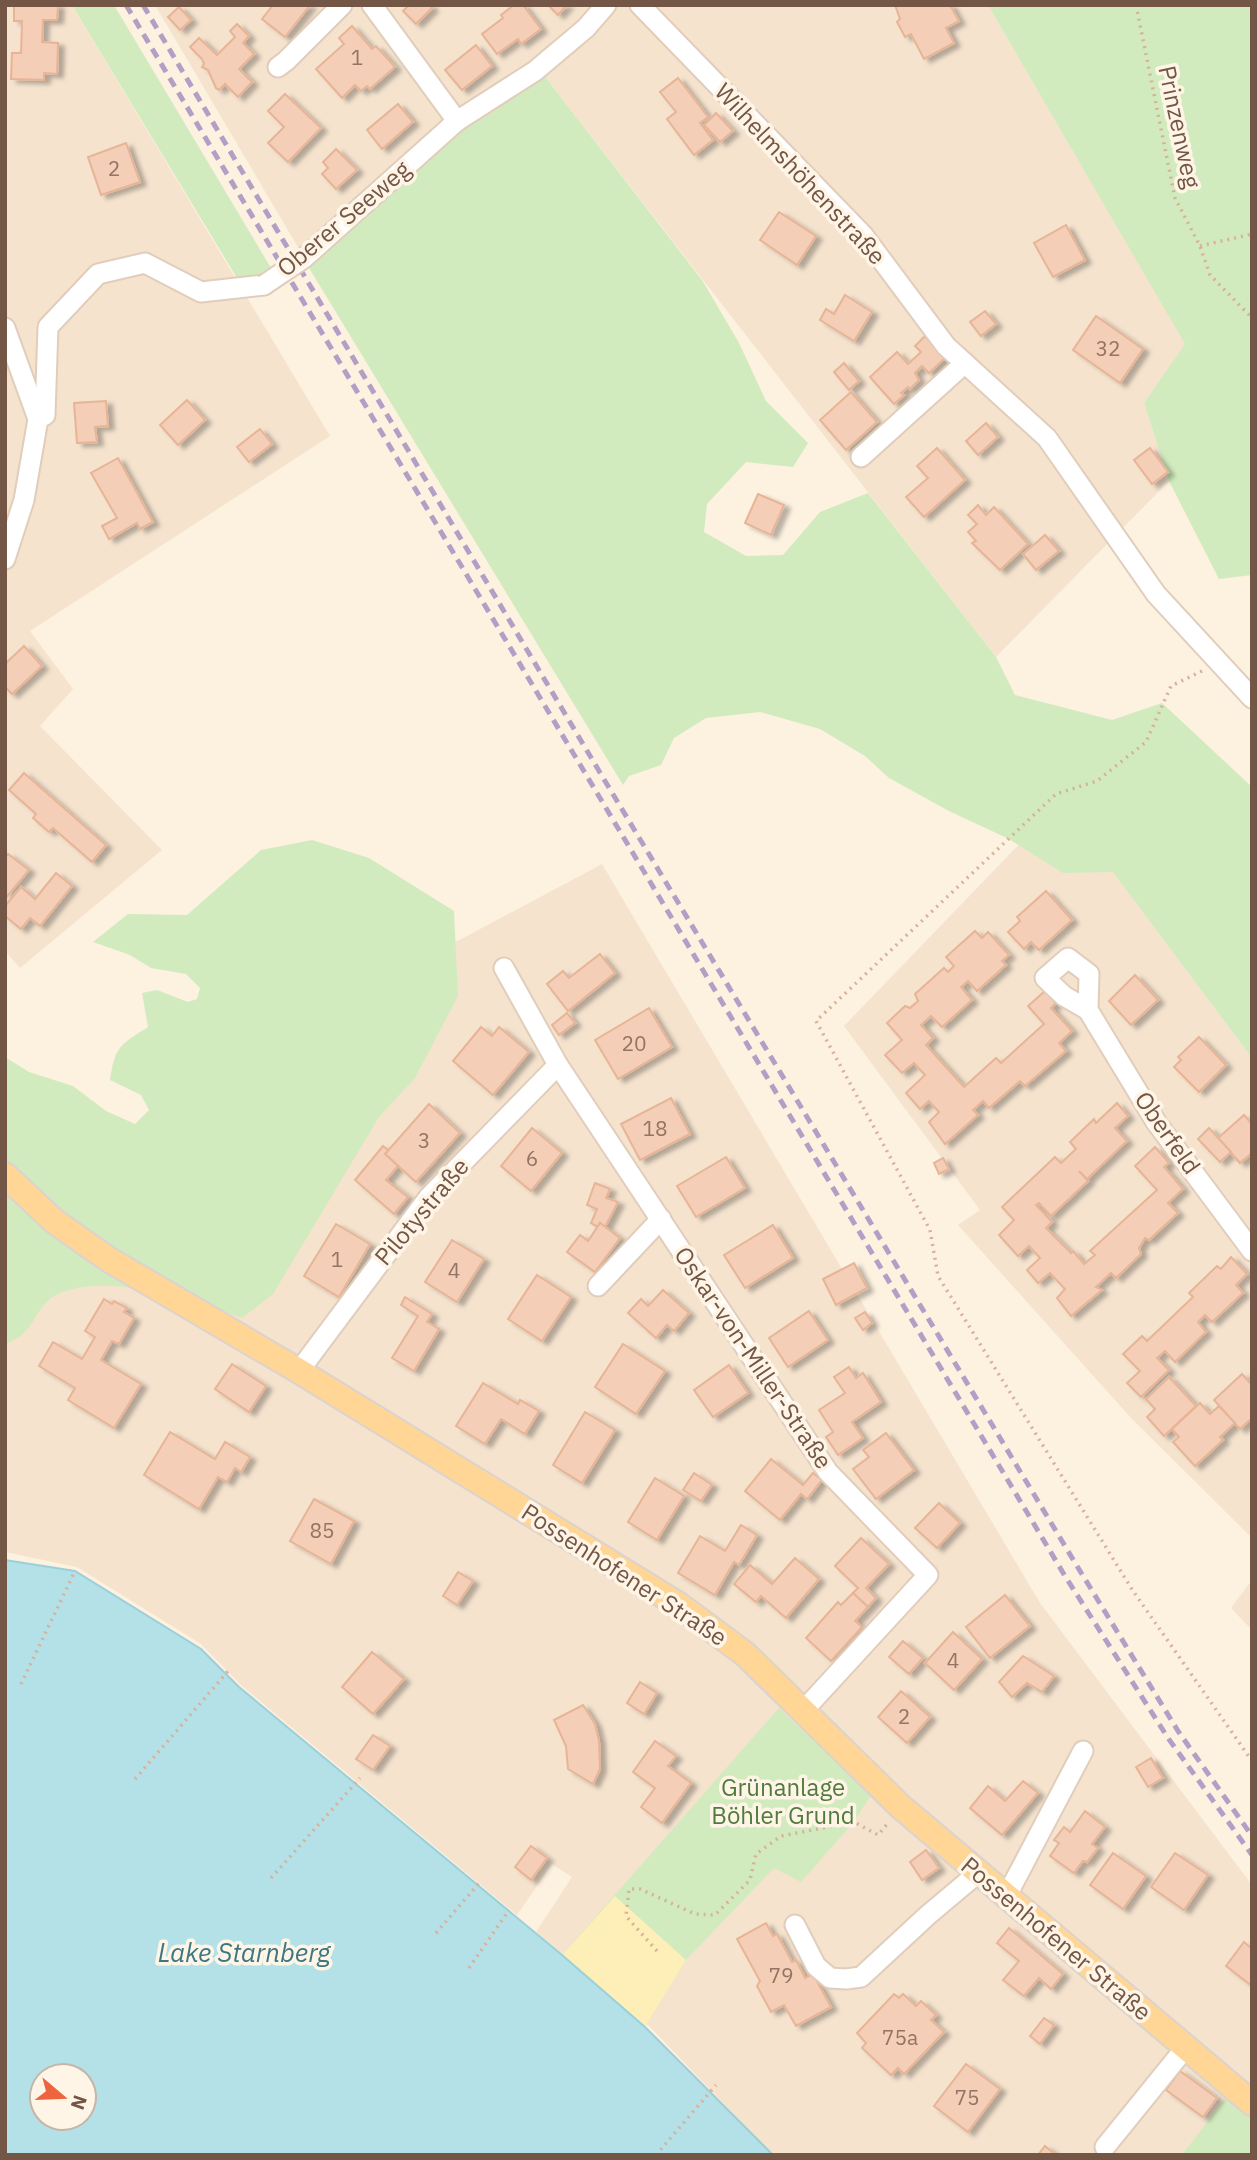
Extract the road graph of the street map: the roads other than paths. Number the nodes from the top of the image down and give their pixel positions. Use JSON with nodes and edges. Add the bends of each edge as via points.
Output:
{"nodes":[{"id":1,"x":342,"y":5,"type":"edge"},
{"id":2,"x":372,"y":5,"type":"edge"},
{"id":3,"x":606,"y":5,"type":"edge"},
{"id":4,"x":640,"y":5,"type":"edge"},
{"id":5,"x":278,"y":67,"type":"dead end"},
{"id":6,"x":457,"y":121,"type":"junction"},
{"id":7,"x":5,"y":328,"type":"edge"},
{"id":8,"x":965,"y":363,"type":"junction"},
{"id":9,"x":38,"y":419,"type":"junction"},
{"id":10,"x":861,"y":457,"type":"dead end"},
{"id":11,"x":5,"y":559,"type":"edge"},
{"id":12,"x":1252,"y":698,"type":"edge"},
{"id":13,"x":504,"y":968,"type":"dead end"},
{"id":14,"x":1088,"y":1010,"type":"dead end"},
{"id":15,"x":558,"y":1065,"type":"junction"},
{"id":16,"x":5,"y":1175,"type":"edge"},
{"id":17,"x":660,"y":1220,"type":"junction"},
{"id":18,"x":1252,"y":1251,"type":"edge"},
{"id":19,"x":598,"y":1286,"type":"dead end"},
{"id":20,"x":299,"y":1371,"type":"junction"},
{"id":21,"x":803,"y":1711,"type":"junction"},
{"id":22,"x":1083,"y":1751,"type":"dead end"},
{"id":23,"x":978,"y":1873,"type":"junction"},
{"id":24,"x":1006,"y":1897,"type":"junction"},
{"id":25,"x":795,"y":1925,"type":"dead end"},
{"id":26,"x":1186,"y":2048,"type":"junction"},
{"id":27,"x":1252,"y":2103,"type":"edge"},
{"id":28,"x":1105,"y":2147,"type":"dead end"}],
"edges":[{"from":1,"to":5,"type":"street"},
{"from":2,"to":6,"type":"street"},
{"from":3,"to":6,"type":"street","name":"Oberer Seeweg","via":[[535,71]]},
{"from":4,"to":8,"type":"street","name":"Wilhelmshöhenstraße","via":[[863,235],[946,346]]},
{"from":6,"to":9,"type":"street","name":"Oberer Seeweg","bridge":true,"via":[[304,258],[264,285],[201,292],[145,263],[98,274],[48,327],[45,415]]},
{"from":7,"to":9,"type":"street"},
{"from":8,"to":10,"type":"street"},
{"from":8,"to":12,"type":"street","name":"Wilhelmshöhenstraße","via":[[1047,439],[1156,594]]},
{"from":9,"to":11,"type":"street","name":"Oberer Seeweg","via":[[24,500]]},
{"from":13,"to":15,"type":"street","name":"Oskar-von-Miller-Straße"},
{"from":14,"to":18,"type":"street","name":"Oberfeld","via":[[1156,1122]]},
{"from":15,"to":17,"type":"street","name":"Oskar-von-Miller-Straße"},
{"from":15,"to":20,"type":"street","name":"Pilotystraße","via":[[429,1196]]},
{"from":16,"to":20,"type":"main road","name":"Possenhofener Straße","via":[[54,1221],[108,1259]]},
{"from":17,"to":19,"type":"street"},
{"from":17,"to":21,"type":"street","name":"Oskar-von-Miller-Straße","via":[[828,1472],[928,1575]]},
{"from":20,"to":21,"type":"main road","name":"Possenhofener Straße","via":[[680,1605],[744,1654]]},
{"from":21,"to":23,"type":"main road","name":"Possenhofener Straße","via":[[901,1807]]},
{"from":22,"to":24,"type":"street"},
{"from":23,"to":24,"type":"main road","name":"Possenhofener Straße"},
{"from":23,"to":25,"type":"street","via":[[861,1976],[830,1979],[816,1966]]},
{"from":24,"to":26,"type":"main road","name":"Possenhofener Straße"},
{"from":26,"to":27,"type":"main road","name":"Possenhofener Straße"},
{"from":26,"to":28,"type":"street"}]}
